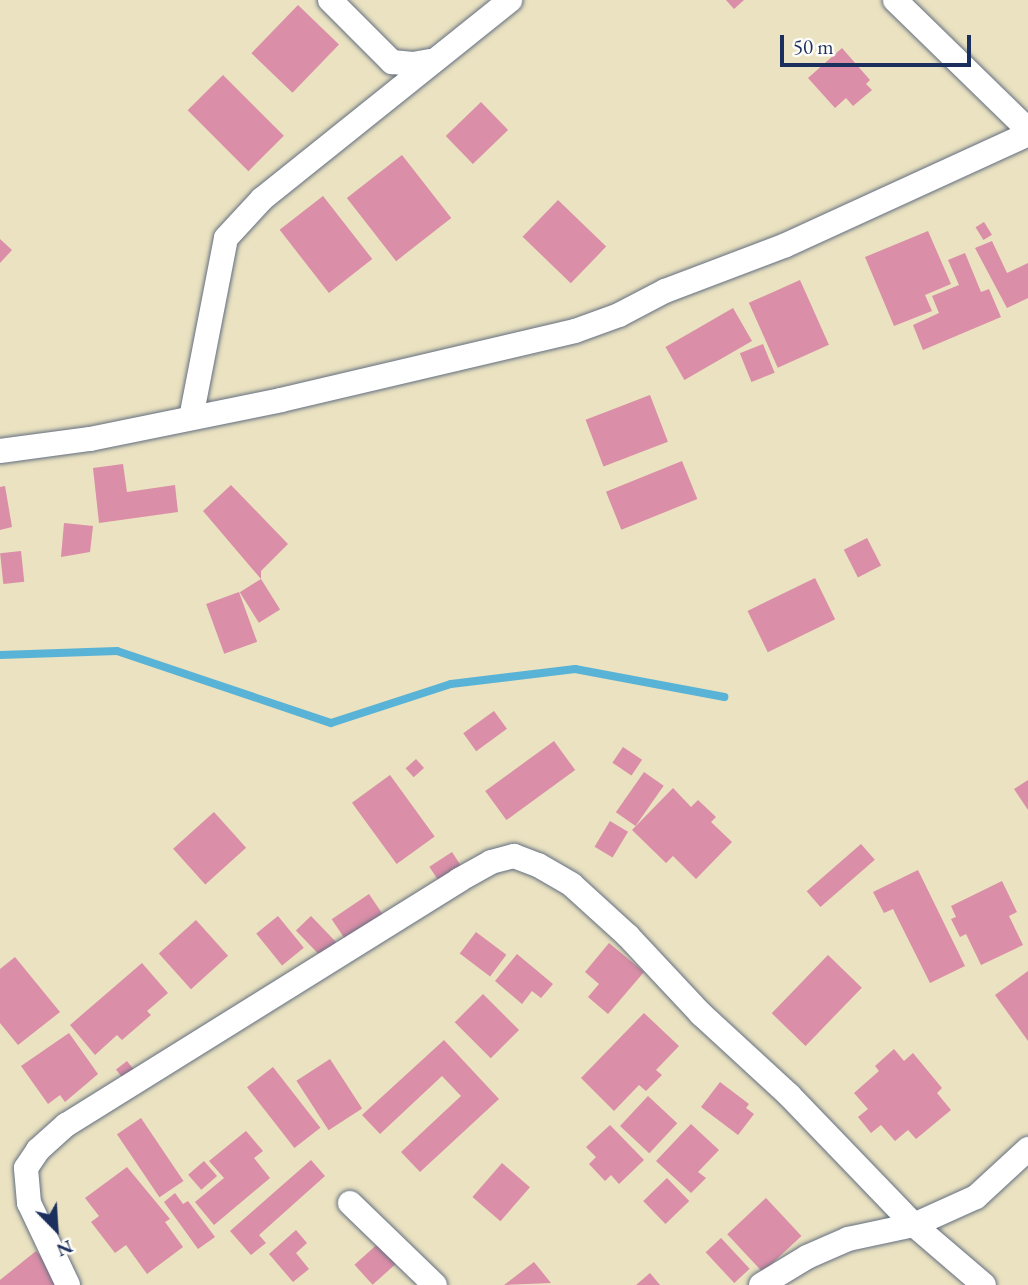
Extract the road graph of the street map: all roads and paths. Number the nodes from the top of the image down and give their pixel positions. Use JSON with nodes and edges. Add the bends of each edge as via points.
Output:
{"nodes":[{"id":1,"x":330,"y":0,"type":"edge"},
{"id":2,"x":510,"y":0,"type":"edge"},
{"id":3,"x":895,"y":0,"type":"edge"},
{"id":4,"x":430,"y":61,"type":"junction"},
{"id":5,"x":1028,"y":132,"type":"edge"},
{"id":6,"x":191,"y":418,"type":"junction"},
{"id":7,"x":0,"y":452,"type":"edge"},
{"id":8,"x":1028,"y":1149,"type":"edge"},
{"id":9,"x":350,"y":1203,"type":"dead end"},
{"id":10,"x":914,"y":1225,"type":"junction"},
{"id":11,"x":68,"y":1285,"type":"edge"},
{"id":12,"x":435,"y":1285,"type":"edge"},
{"id":13,"x":761,"y":1285,"type":"edge"},
{"id":14,"x":984,"y":1285,"type":"edge"}],
"edges":[{"from":1,"to":4,"type":"street","via":[[392,62]]},
{"from":2,"to":4,"type":"street"},
{"from":3,"to":5,"type":"street"},
{"from":4,"to":6,"type":"street","via":[[262,199],[226,238]]},
{"from":5,"to":6,"type":"street","via":[[786,245],[575,331]]},
{"from":6,"to":7,"type":"street"},
{"from":8,"to":10,"type":"street","via":[[976,1197]]},
{"from":9,"to":12,"type":"street"},
{"from":10,"to":11,"type":"street","via":[[628,936],[572,885],[514,856],[491,862],[459,880],[66,1125],[38,1150],[26,1168],[29,1203]]},
{"from":10,"to":13,"type":"street","via":[[848,1239]]},
{"from":10,"to":14,"type":"street"}]}
